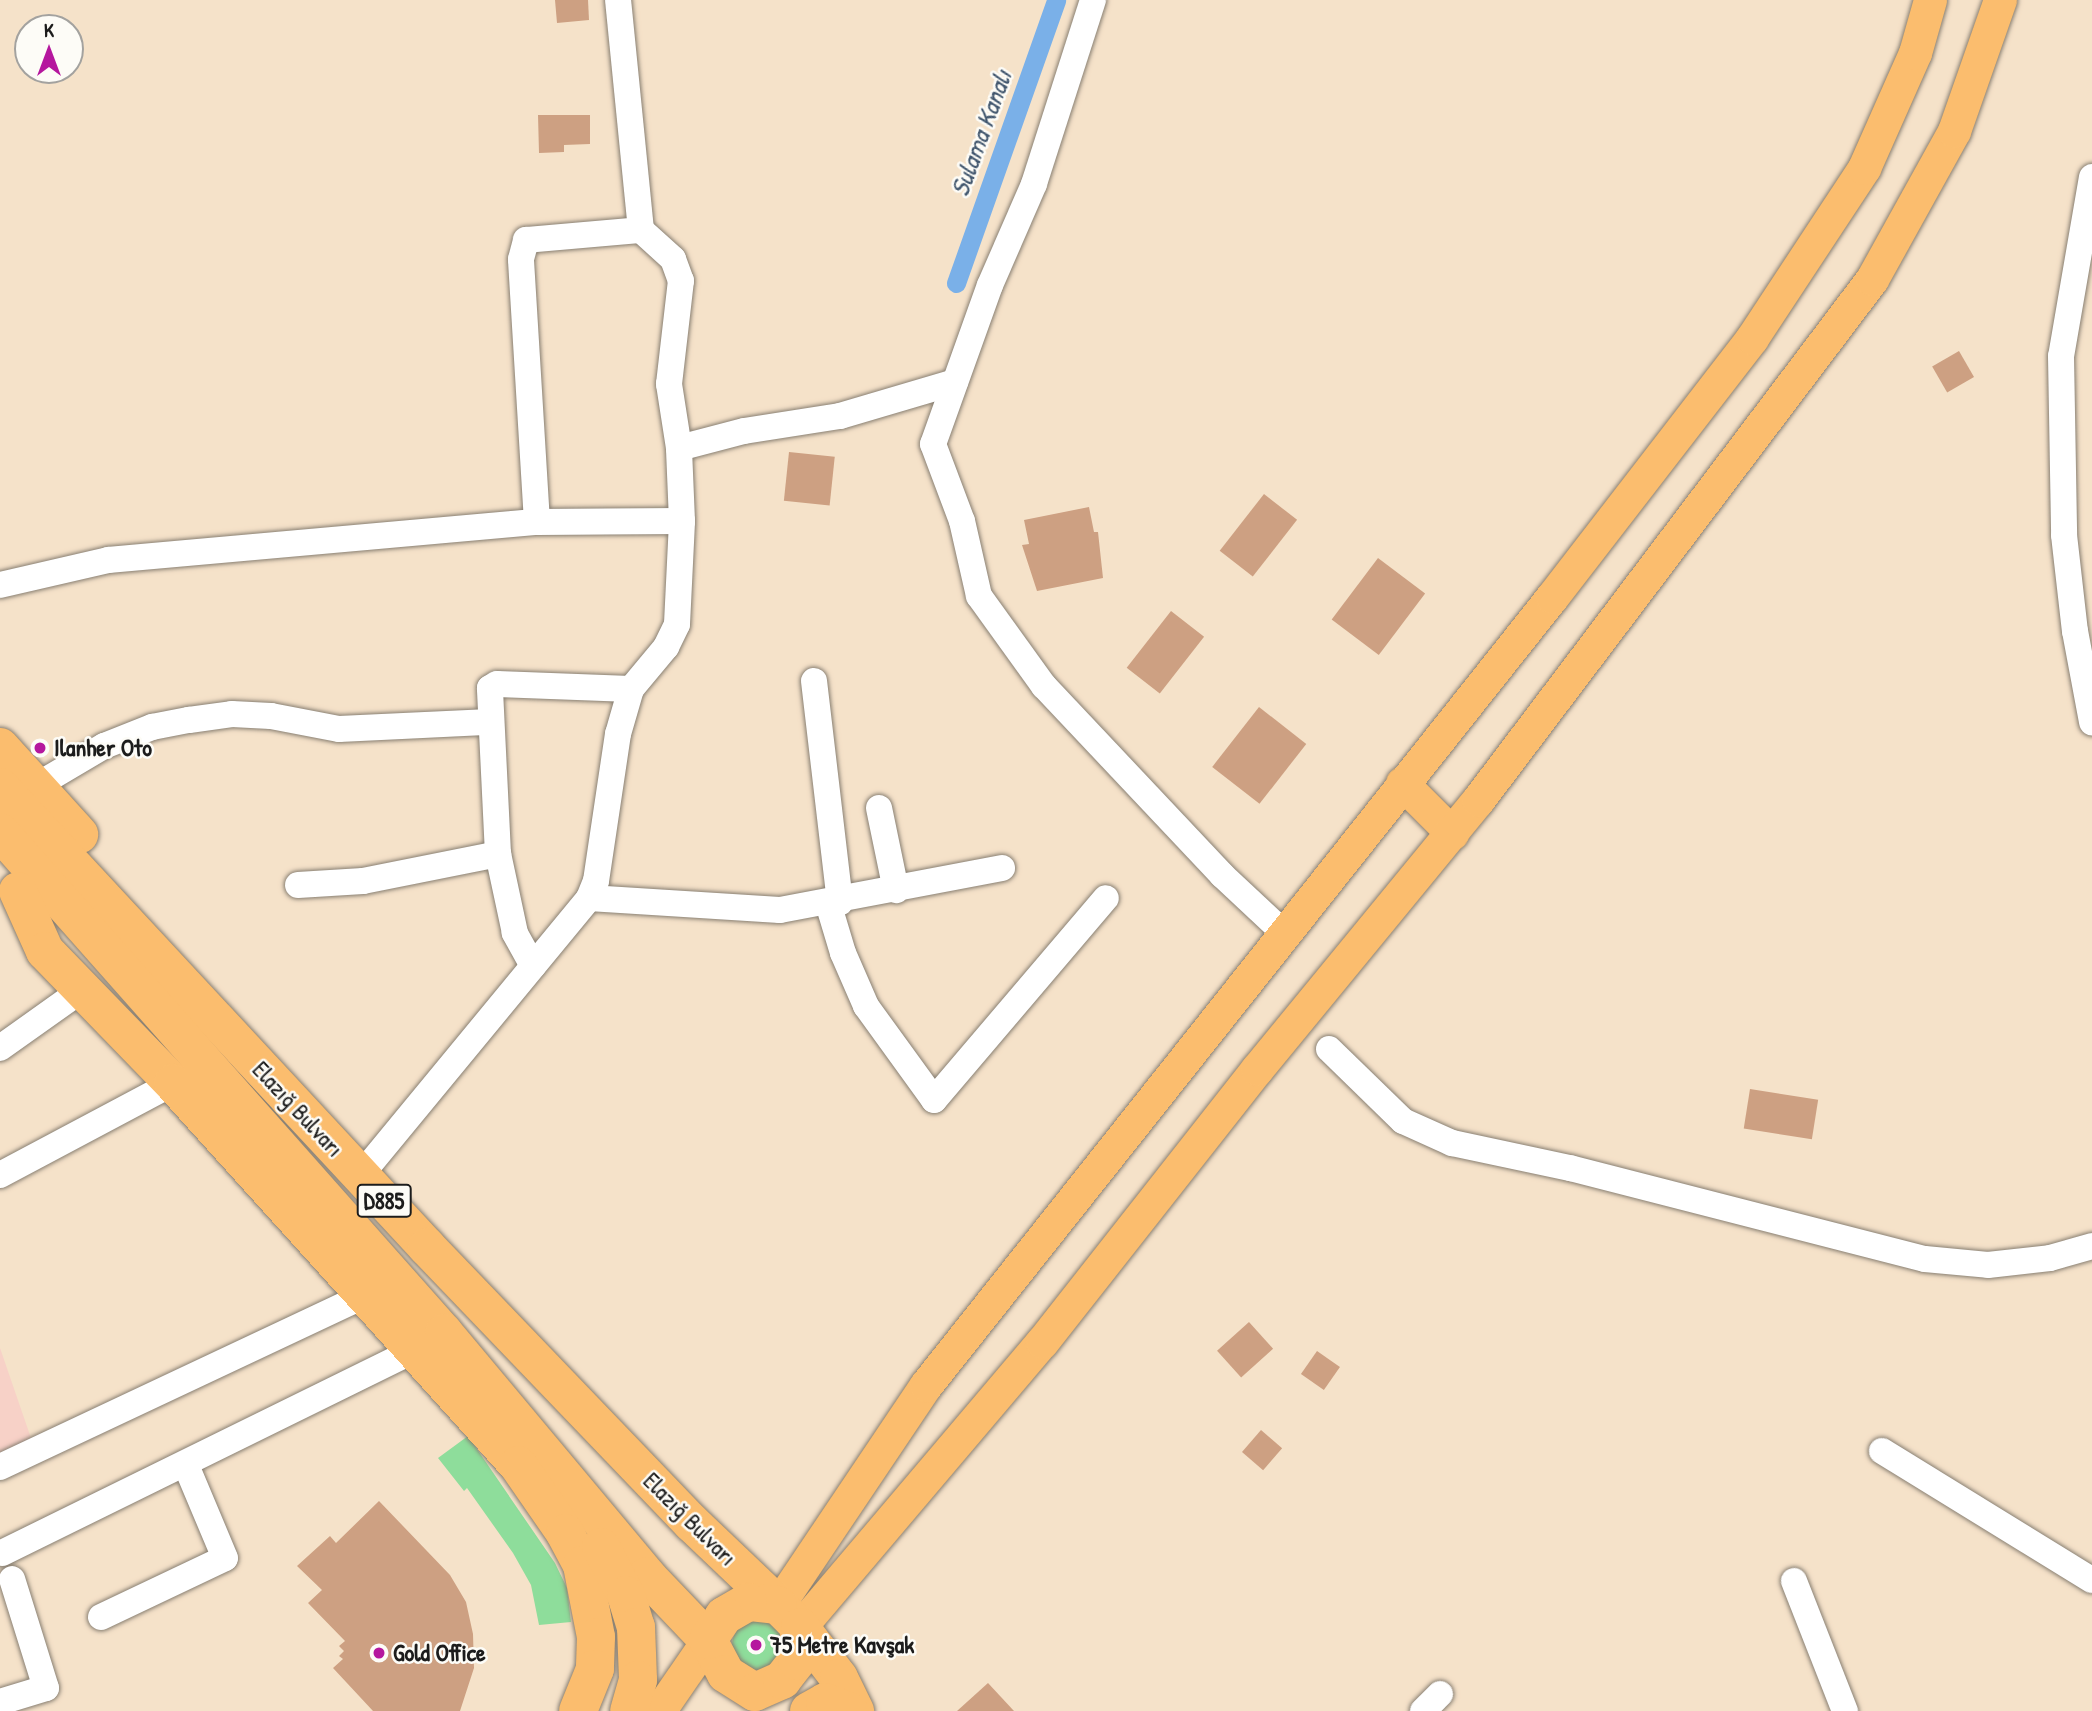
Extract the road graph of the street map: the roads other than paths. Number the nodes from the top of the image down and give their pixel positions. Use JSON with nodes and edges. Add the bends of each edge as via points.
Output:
{"nodes":[{"id":1,"x":618,"y":0,"type":"edge"},
{"id":2,"x":1093,"y":0,"type":"edge"},
{"id":3,"x":1930,"y":0,"type":"edge"},
{"id":4,"x":2000,"y":0,"type":"edge"},
{"id":5,"x":2092,"y":177,"type":"edge"},
{"id":6,"x":640,"y":230,"type":"junction"},
{"id":7,"x":956,"y":382,"type":"junction"},
{"id":8,"x":679,"y":448,"type":"junction"},
{"id":9,"x":682,"y":521,"type":"junction"},
{"id":10,"x":537,"y":522,"type":"junction"},
{"id":11,"x":0,"y":585,"type":"edge"},
{"id":12,"x":814,"y":681,"type":"dead end"},
{"id":13,"x":631,"y":689,"type":"junction"},
{"id":14,"x":490,"y":722,"type":"junction"},
{"id":15,"x":2092,"y":722,"type":"edge"},
{"id":16,"x":0,"y":747,"type":"edge"},
{"id":17,"x":1402,"y":783,"type":"junction"},
{"id":18,"x":18,"y":787,"type":"edge"},
{"id":19,"x":879,"y":808,"type":"dead end"},
{"id":20,"x":0,"y":832,"type":"edge"},
{"id":21,"x":1451,"y":833,"type":"junction"},
{"id":22,"x":498,"y":854,"type":"junction"},
{"id":23,"x":1002,"y":869,"type":"dead end"},
{"id":24,"x":9,"y":882,"type":"edge"},
{"id":25,"x":298,"y":885,"type":"dead end"},
{"id":26,"x":896,"y":890,"type":"junction"},
{"id":27,"x":589,"y":898,"type":"junction"},
{"id":28,"x":1106,"y":898,"type":"dead end"},
{"id":29,"x":834,"y":902,"type":"junction"},
{"id":30,"x":1283,"y":932,"type":"junction"},
{"id":31,"x":533,"y":966,"type":"junction"},
{"id":32,"x":83,"y":989,"type":"junction"},
{"id":33,"x":169,"y":1018,"type":"junction"},
{"id":34,"x":0,"y":1048,"type":"edge"},
{"id":35,"x":1329,"y":1049,"type":"dead end"},
{"id":36,"x":173,"y":1083,"type":"junction"},
{"id":37,"x":0,"y":1175,"type":"edge"},
{"id":38,"x":360,"y":1176,"type":"junction"},
{"id":39,"x":2092,"y":1246,"type":"edge"},
{"id":40,"x":366,"y":1295,"type":"junction"},
{"id":41,"x":414,"y":1350,"type":"junction"},
{"id":42,"x":1882,"y":1451,"type":"dead end"},
{"id":43,"x":186,"y":1465,"type":"junction"},
{"id":44,"x":0,"y":1466,"type":"edge"},
{"id":45,"x":555,"y":1466,"type":"junction"},
{"id":46,"x":1,"y":1551,"type":"edge"},
{"id":47,"x":2092,"y":1580,"type":"edge"},
{"id":48,"x":1794,"y":1581,"type":"dead end"},
{"id":49,"x":6,"y":1589,"type":"edge"},
{"id":50,"x":789,"y":1616,"type":"junction"},
{"id":51,"x":101,"y":1617,"type":"dead end"},
{"id":52,"x":708,"y":1640,"type":"junction"},
{"id":53,"x":50,"y":1700,"type":"edge"},
{"id":54,"x":0,"y":1702,"type":"edge"},
{"id":55,"x":755,"y":1705,"type":"edge"},
{"id":56,"x":578,"y":1711,"type":"edge"},
{"id":57,"x":629,"y":1711,"type":"edge"},
{"id":58,"x":659,"y":1711,"type":"edge"},
{"id":59,"x":808,"y":1711,"type":"edge"},
{"id":60,"x":849,"y":1711,"type":"edge"},
{"id":61,"x":855,"y":1711,"type":"edge"},
{"id":62,"x":1845,"y":1711,"type":"edge"}],
"edges":[{"from":1,"to":6,"type":"street"},
{"from":2,"to":7,"type":"street","via":[[1034,184],[990,285]]},
{"from":3,"to":17,"type":"main road","via":[[1914,53],[1864,169],[1752,338]]},
{"from":4,"to":21,"type":"main road","via":[[1954,131],[1872,279]]},
{"from":5,"to":15,"type":"street","via":[[2061,356],[2064,535]]},
{"from":6,"to":8,"type":"street","via":[[673,259],[681,281],[670,384]]},
{"from":6,"to":10,"type":"street","via":[[526,240],[521,259]]},
{"from":7,"to":8,"type":"street","via":[[839,416],[744,431]]},
{"from":7,"to":30,"type":"street","via":[[933,444],[962,521],[979,596],[1053,696],[1222,875]]},
{"from":8,"to":9,"type":"street"},
{"from":9,"to":10,"type":"street"},
{"from":9,"to":13,"type":"street","via":[[677,624],[666,647]]},
{"from":10,"to":11,"type":"street","via":[[108,560]]},
{"from":12,"to":29,"type":"street"},
{"from":13,"to":14,"type":"street","via":[[497,684],[491,688]]},
{"from":13,"to":27,"type":"street","via":[[618,734],[596,881]]},
{"from":14,"to":18,"type":"street","via":[[339,729],[271,716],[211,717],[152,727]]},
{"from":14,"to":22,"type":"street"},
{"from":16,"to":18,"type":"highway","name":"Elazığ Bulvarı"},
{"from":17,"to":21,"type":"main road"},
{"from":17,"to":30,"type":"main road"},
{"from":18,"to":38,"type":"highway","name":"Elazığ Bulvarı","number":"D885","via":[[113,873],[185,984]]},
{"from":19,"to":26,"type":"street"},
{"from":20,"to":33,"type":"highway","name":"Elazığ Bulvarı","number":"D885"},
{"from":21,"to":50,"type":"main road","via":[[1042,1342]]},
{"from":22,"to":25,"type":"street","via":[[363,881]]},
{"from":22,"to":31,"type":"street","via":[[515,933]]},
{"from":23,"to":26,"type":"street"},
{"from":24,"to":32,"type":"highway","via":[[45,951]]},
{"from":24,"to":33,"type":"highway","via":[[89,970]]},
{"from":26,"to":29,"type":"street"},
{"from":27,"to":29,"type":"street","via":[[780,910]]},
{"from":27,"to":31,"type":"street"},
{"from":28,"to":29,"type":"street","via":[[934,1100],[866,1006],[843,953]]},
{"from":30,"to":50,"type":"main road","via":[[926,1385]]},
{"from":31,"to":38,"type":"street"},
{"from":32,"to":34,"type":"street"},
{"from":32,"to":36,"type":"highway"},
{"from":33,"to":45,"type":"highway","name":"Elazığ Bulvarı","number":"D885"},
{"from":35,"to":39,"type":"street","via":[[1403,1121],[1452,1143],[1570,1168],[1925,1259],[1988,1265],[2050,1258]]},
{"from":36,"to":37,"type":"street"},
{"from":36,"to":40,"type":"highway"},
{"from":38,"to":50,"type":"highway","name":"Elazığ Bulvarı","number":"D885","via":[[692,1523]]},
{"from":40,"to":41,"type":"highway"},
{"from":40,"to":44,"type":"street"},
{"from":41,"to":43,"type":"street"},
{"from":41,"to":56,"type":"highway","via":[[518,1465],[582,1565],[596,1637],[595,1669]]},
{"from":42,"to":47,"type":"street"},
{"from":43,"to":46,"type":"street"},
{"from":43,"to":51,"type":"street","via":[[225,1558]]},
{"from":45,"to":52,"type":"highway","name":"Elazığ Bulvarı","number":"D885","via":[[647,1576]]},
{"from":45,"to":57,"type":"highway","via":[[626,1595],[636,1627],[638,1680]]},
{"from":46,"to":49,"type":"street"},
{"from":48,"to":62,"type":"street"},
{"from":49,"to":53,"type":"street"},
{"from":50,"to":52,"type":"highway","via":[[762,1601],[735,1607]]},
{"from":50,"to":55,"type":"highway","via":[[800,1649],[791,1672]]},
{"from":50,"to":61,"type":"highway","name":"Elazığ Bulvarı","number":"D885","via":[[839,1678]]},
{"from":52,"to":55,"type":"highway","via":[[726,1674]]},
{"from":52,"to":58,"type":"main road"},
{"from":53,"to":54,"type":"street"},
{"from":59,"to":60,"type":"highway","via":[[817,1704],[834,1702]]}]}
